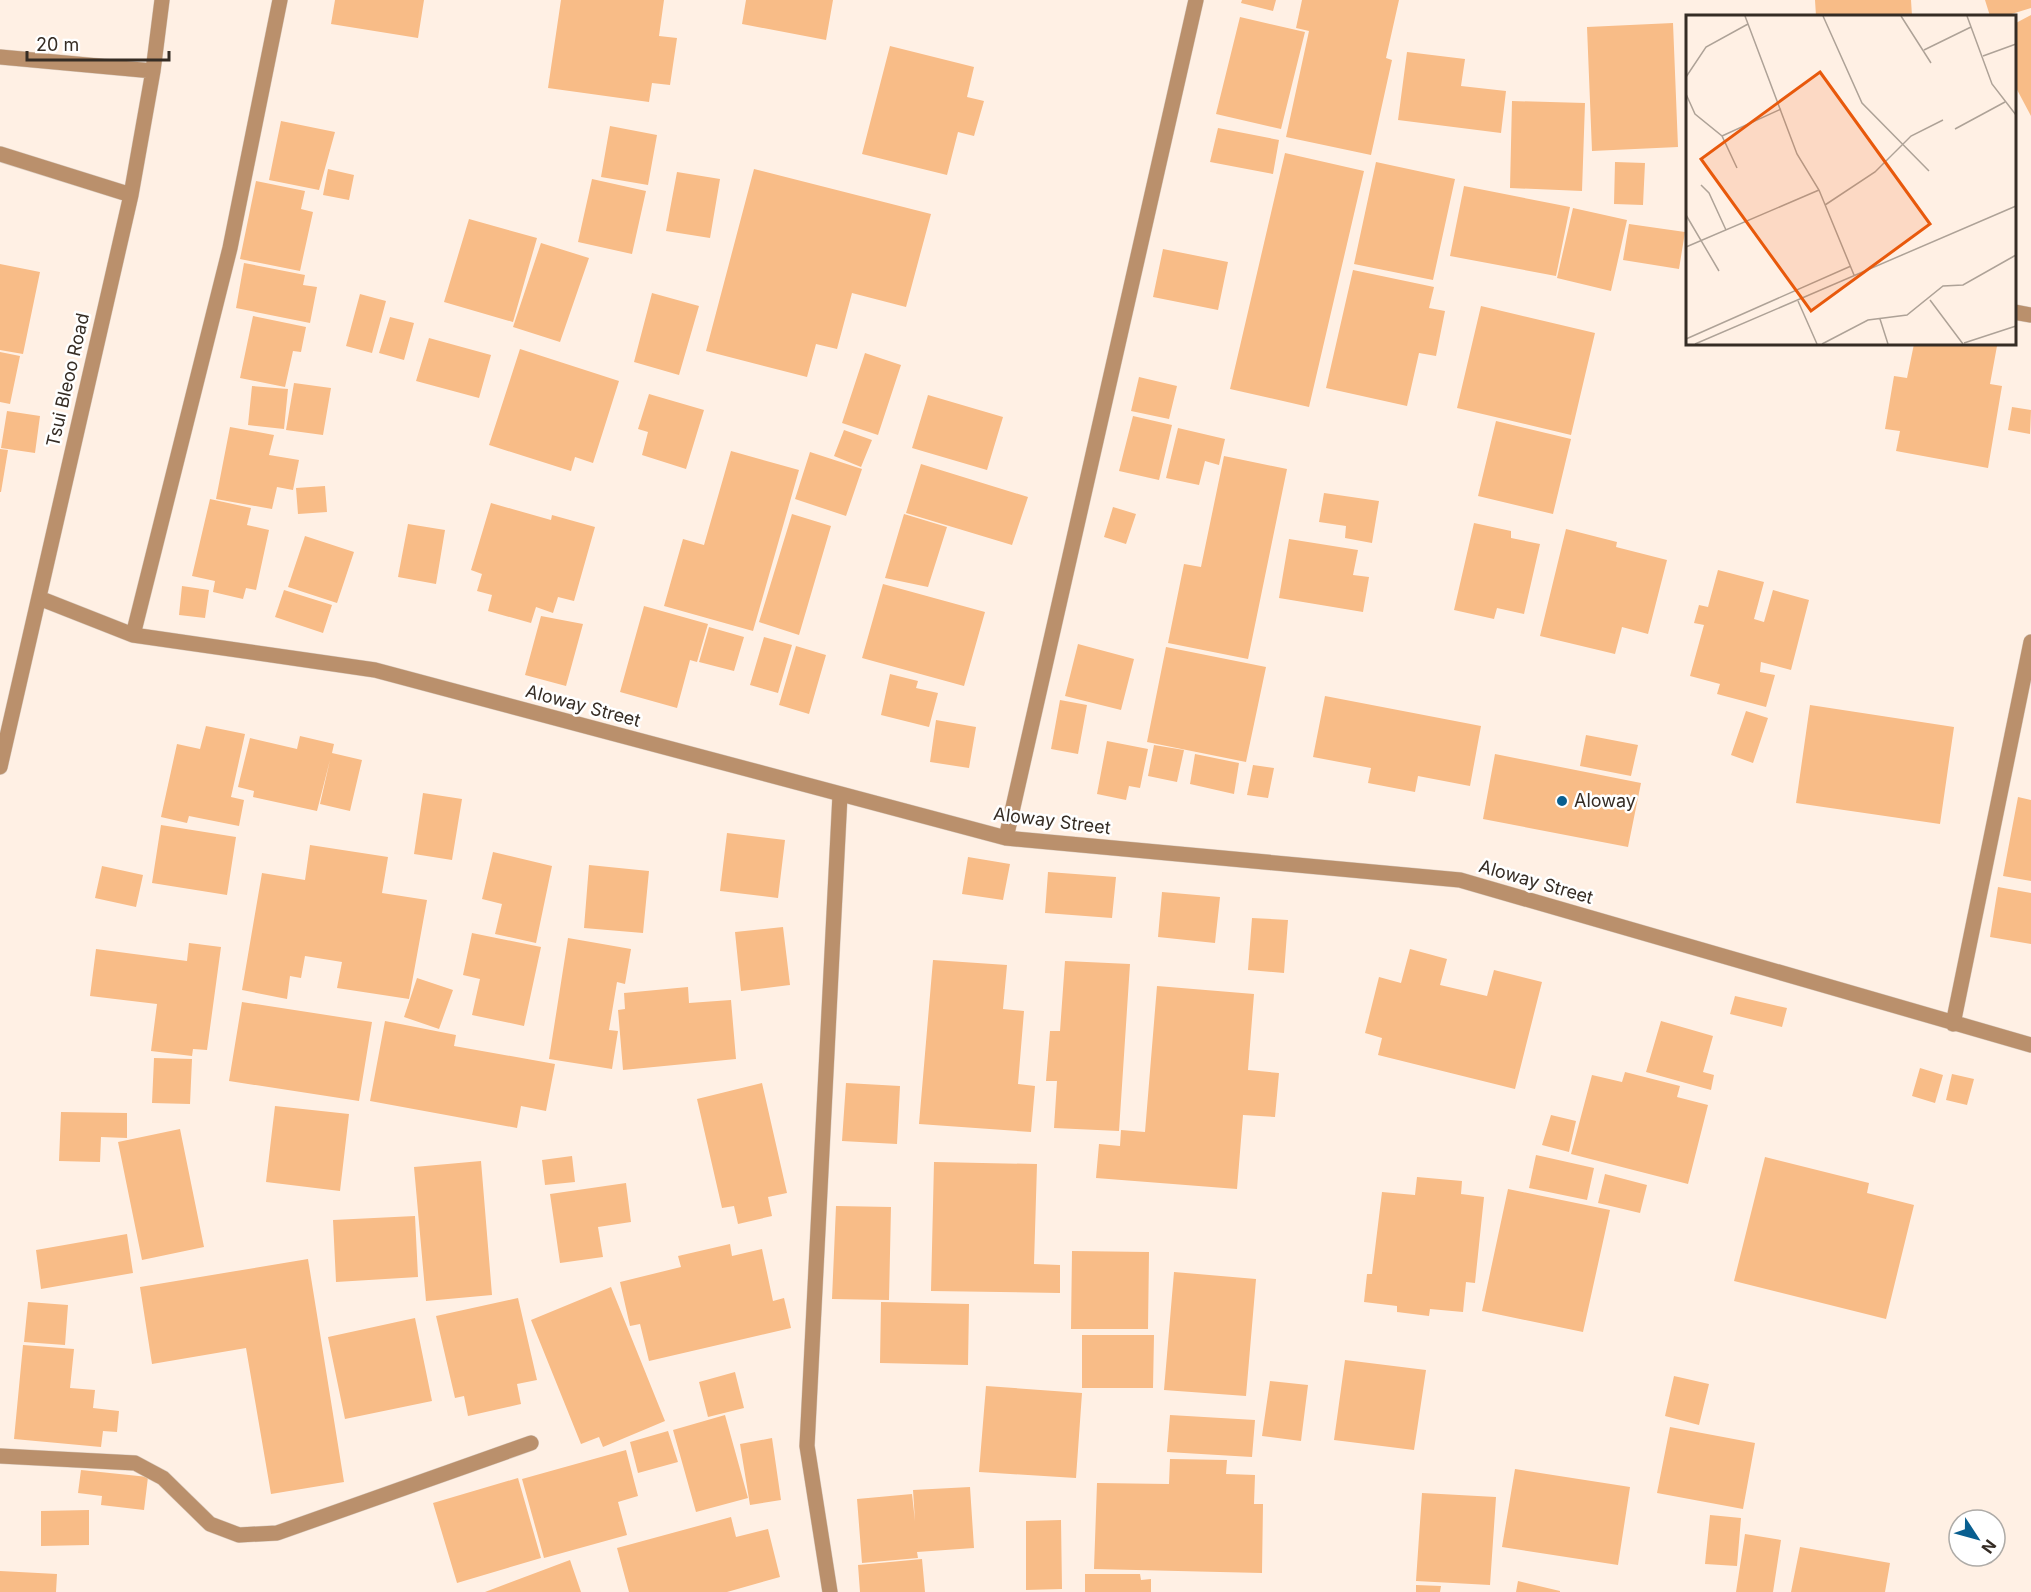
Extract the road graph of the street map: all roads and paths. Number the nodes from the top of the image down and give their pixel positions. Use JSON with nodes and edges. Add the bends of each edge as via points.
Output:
{"nodes":[{"id":1,"x":162,"y":0,"type":"edge"},
{"id":2,"x":280,"y":0,"type":"edge"},
{"id":3,"x":1196,"y":0,"type":"edge"},
{"id":4,"x":0,"y":57,"type":"edge"},
{"id":5,"x":153,"y":71,"type":"junction"},
{"id":6,"x":0,"y":154,"type":"edge"},
{"id":7,"x":131,"y":195,"type":"junction"},
{"id":8,"x":2016,"y":312,"type":"edge"},
{"id":9,"x":2031,"y":315,"type":"edge"},
{"id":10,"x":39,"y":598,"type":"junction"},
{"id":11,"x":133,"y":635,"type":"junction"},
{"id":12,"x":2031,"y":642,"type":"edge"},
{"id":13,"x":0,"y":767,"type":"edge"},
{"id":14,"x":840,"y":795,"type":"junction"},
{"id":15,"x":1006,"y":838,"type":"junction"},
{"id":16,"x":1953,"y":1024,"type":"junction"},
{"id":17,"x":2031,"y":1045,"type":"edge"},
{"id":18,"x":531,"y":1443,"type":"dead end"},
{"id":19,"x":0,"y":1456,"type":"edge"},
{"id":20,"x":830,"y":1592,"type":"edge"}],
"edges":[{"from":1,"to":5,"type":"street","name":"Tsui Bleoo Road"},
{"from":2,"to":11,"type":"street","via":[[230,248]]},
{"from":3,"to":15,"type":"street"},
{"from":4,"to":5,"type":"street"},
{"from":5,"to":7,"type":"street","name":"Tsui Bleoo Road"},
{"from":6,"to":7,"type":"street"},
{"from":7,"to":10,"type":"street","name":"Tsui Bleoo Road"},
{"from":8,"to":9,"type":"street"},
{"from":10,"to":11,"type":"street","name":"Aloway Street"},
{"from":10,"to":13,"type":"street","name":"Tsui Bleoo Road"},
{"from":11,"to":14,"type":"street","name":"Aloway Street","via":[[375,670]]},
{"from":12,"to":16,"type":"street"},
{"from":14,"to":15,"type":"street","name":"Aloway Street"},
{"from":14,"to":20,"type":"street","via":[[807,1446]]},
{"from":15,"to":16,"type":"street","name":"Aloway Street","via":[[1460,880]]},
{"from":16,"to":17,"type":"street","name":"Aloway Street"},
{"from":18,"to":19,"type":"street","via":[[277,1533],[238,1535],[210,1524],[163,1478],[135,1463]]}]}
